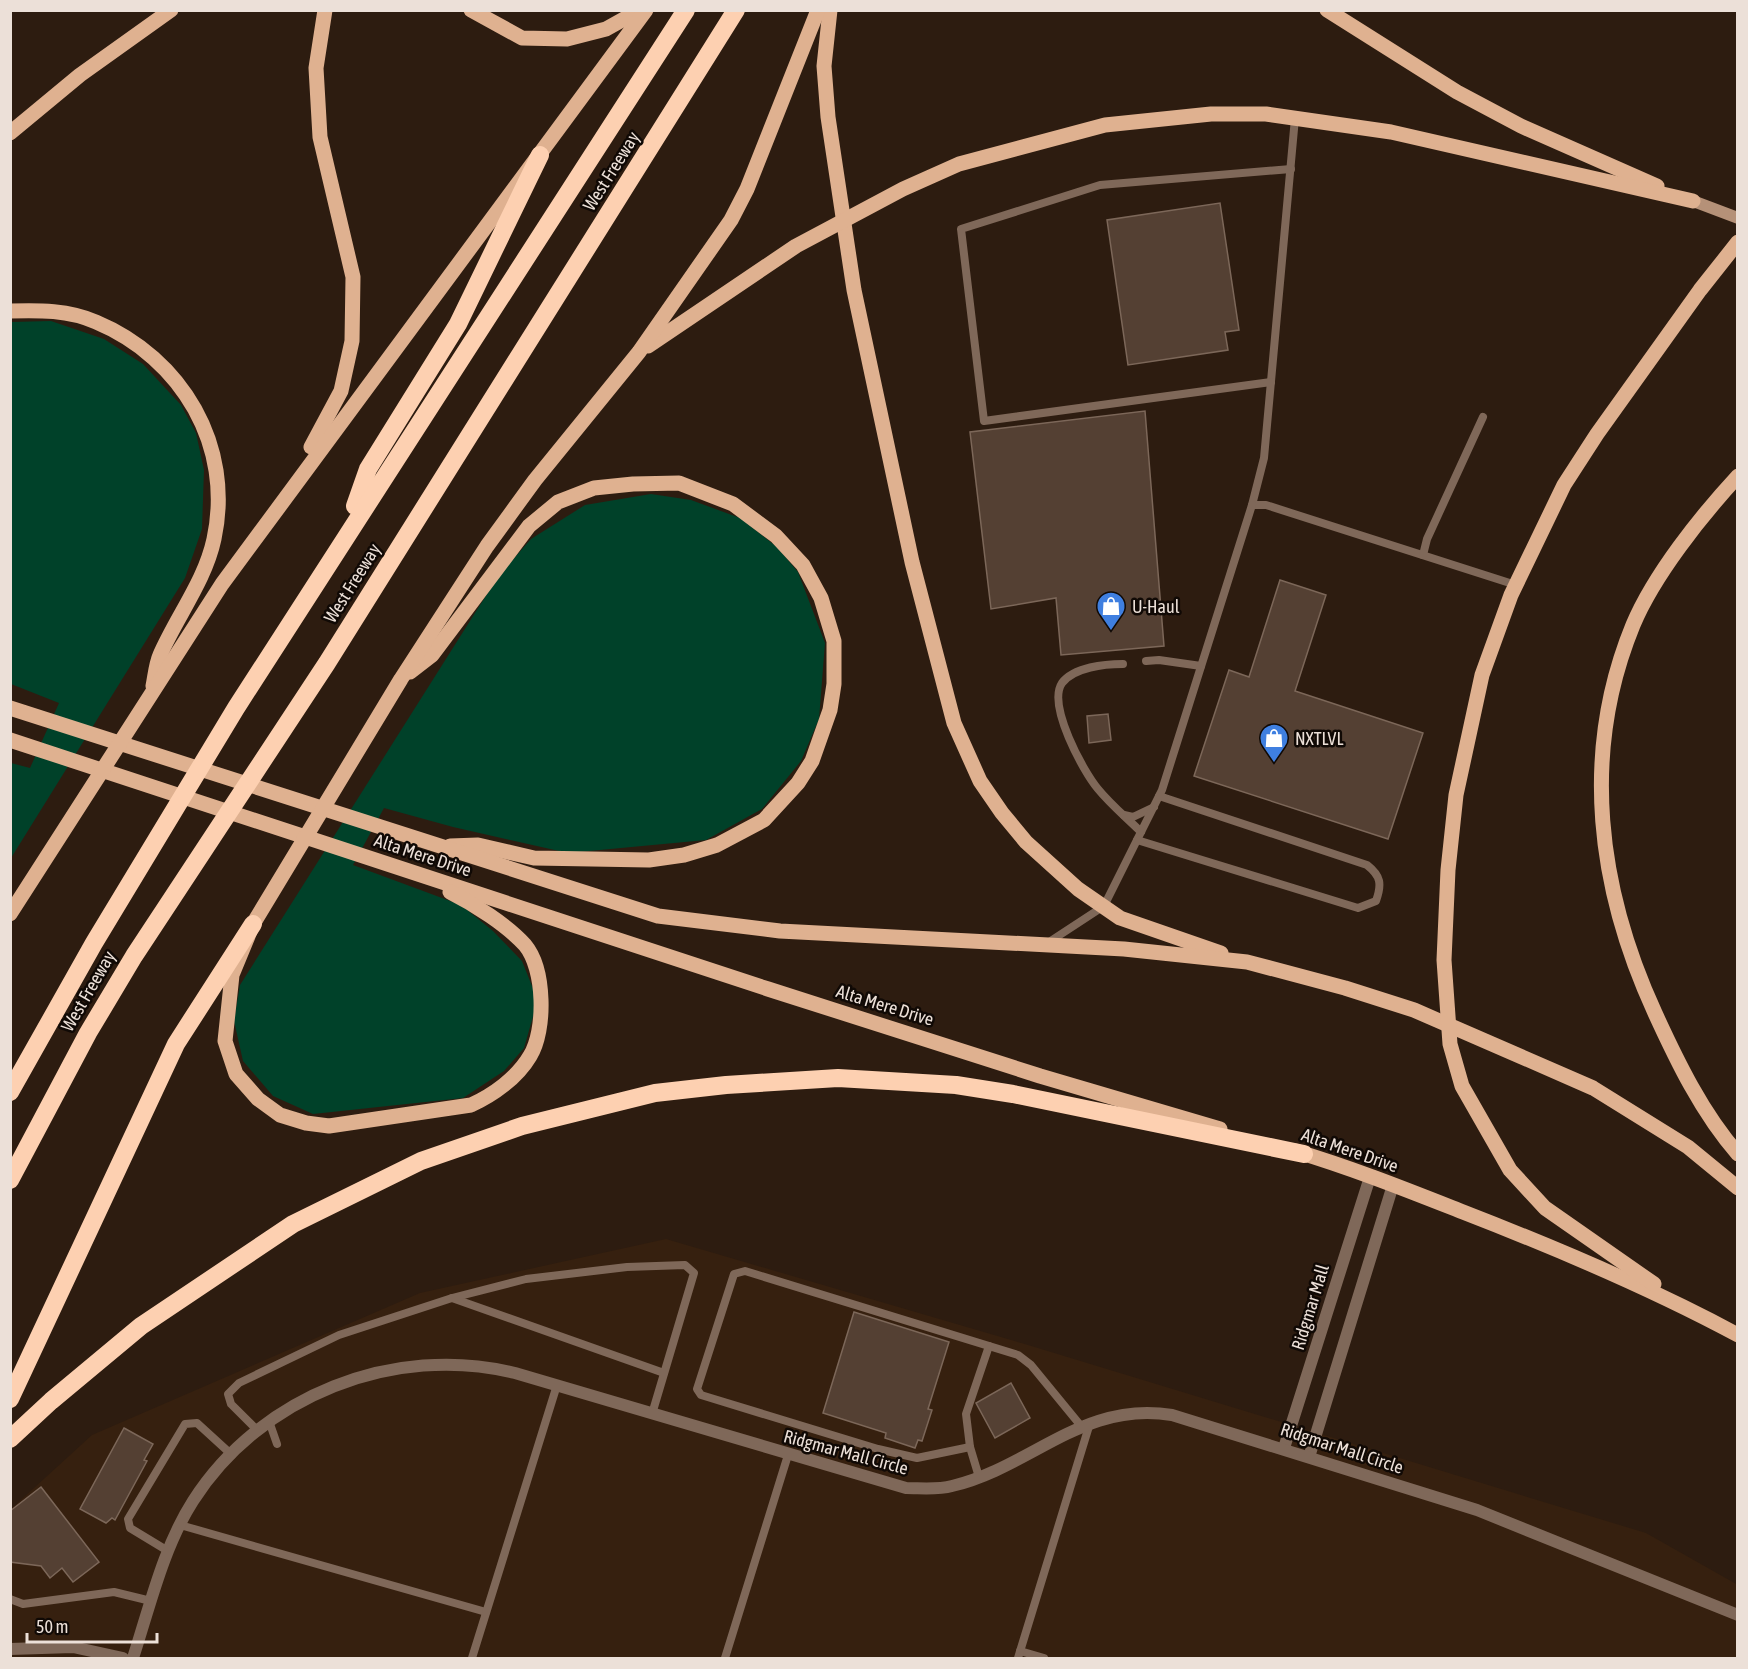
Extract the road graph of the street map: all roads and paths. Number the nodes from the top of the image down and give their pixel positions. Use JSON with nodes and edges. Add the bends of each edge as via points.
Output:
{"nodes":[{"id":1,"x":160,"y":10,"type":"edge"},
{"id":2,"x":171,"y":10,"type":"edge"},
{"id":3,"x":325,"y":10,"type":"edge"},
{"id":4,"x":471,"y":10,"type":"edge"},
{"id":5,"x":640,"y":10,"type":"edge"},
{"id":6,"x":646,"y":10,"type":"edge"},
{"id":7,"x":686,"y":10,"type":"edge"},
{"id":8,"x":736,"y":10,"type":"edge"},
{"id":9,"x":818,"y":10,"type":"edge"},
{"id":10,"x":830,"y":10,"type":"edge"},
{"id":11,"x":1327,"y":10,"type":"edge"},
{"id":12,"x":132,"y":35,"type":"junction"},
{"id":13,"x":1295,"y":118,"type":"junction"},
{"id":14,"x":10,"y":133,"type":"edge"},
{"id":15,"x":540,"y":155,"type":"junction"},
{"id":16,"x":1290,"y":169,"type":"junction"},
{"id":17,"x":1693,"y":201,"type":"junction"},
{"id":18,"x":1737,"y":218,"type":"edge"},
{"id":19,"x":1737,"y":242,"type":"edge"},
{"id":20,"x":10,"y":311,"type":"edge"},
{"id":21,"x":639,"y":352,"type":"junction"},
{"id":22,"x":1271,"y":382,"type":"junction"},
{"id":23,"x":1483,"y":417,"type":"dead end"},
{"id":24,"x":1737,"y":476,"type":"edge"},
{"id":25,"x":287,"y":492,"type":"junction"},
{"id":26,"x":1252,"y":505,"type":"junction"},
{"id":27,"x":346,"y":534,"type":"junction"},
{"id":28,"x":1423,"y":555,"type":"junction"},
{"id":29,"x":1516,"y":585,"type":"junction"},
{"id":30,"x":1146,"y":661,"type":"dead end"},
{"id":31,"x":1123,"y":664,"type":"dead end"},
{"id":32,"x":1201,"y":666,"type":"junction"},
{"id":33,"x":401,"y":679,"type":"junction"},
{"id":34,"x":152,"y":695,"type":"junction"},
{"id":35,"x":10,"y":700,"type":"edge"},
{"id":36,"x":10,"y":708,"type":"edge"},
{"id":37,"x":50,"y":720,"type":"junction"},
{"id":38,"x":10,"y":740,"type":"edge"},
{"id":39,"x":10,"y":747,"type":"edge"},
{"id":40,"x":37,"y":749,"type":"junction"},
{"id":41,"x":1159,"y":796,"type":"junction"},
{"id":42,"x":1154,"y":807,"type":"junction"},
{"id":43,"x":1123,"y":815,"type":"junction"},
{"id":44,"x":1139,"y":836,"type":"junction"},
{"id":45,"x":439,"y":846,"type":"junction"},
{"id":46,"x":407,"y":870,"type":"junction"},
{"id":47,"x":24,"y":891,"type":"junction"},
{"id":48,"x":10,"y":899,"type":"edge"},
{"id":49,"x":1104,"y":906,"type":"junction"},
{"id":50,"x":10,"y":914,"type":"edge"},
{"id":51,"x":253,"y":924,"type":"junction"},
{"id":52,"x":1043,"y":945,"type":"junction"},
{"id":53,"x":1247,"y":962,"type":"junction"},
{"id":54,"x":10,"y":1092,"type":"edge"},
{"id":55,"x":1304,"y":1154,"type":"junction"},
{"id":56,"x":1737,"y":1154,"type":"edge"},
{"id":57,"x":1370,"y":1177,"type":"junction"},
{"id":58,"x":10,"y":1180,"type":"edge"},
{"id":59,"x":1393,"y":1185,"type":"junction"},
{"id":60,"x":1737,"y":1188,"type":"edge"},
{"id":61,"x":452,"y":1298,"type":"junction"},
{"id":62,"x":1684,"y":1305,"type":"junction"},
{"id":63,"x":1737,"y":1335,"type":"edge"},
{"id":64,"x":989,"y":1346,"type":"junction"},
{"id":65,"x":664,"y":1373,"type":"junction"},
{"id":66,"x":557,"y":1385,"type":"junction"},
{"id":67,"x":10,"y":1399,"type":"edge"},
{"id":68,"x":652,"y":1414,"type":"junction"},
{"id":69,"x":269,"y":1421,"type":"junction"},
{"id":70,"x":1086,"y":1424,"type":"junction"},
{"id":71,"x":258,"y":1431,"type":"junction"},
{"id":72,"x":10,"y":1439,"type":"edge"},
{"id":73,"x":277,"y":1444,"type":"dead end"},
{"id":74,"x":970,"y":1447,"type":"junction"},
{"id":75,"x":1284,"y":1448,"type":"junction"},
{"id":76,"x":232,"y":1455,"type":"junction"},
{"id":77,"x":788,"y":1455,"type":"junction"},
{"id":78,"x":1309,"y":1457,"type":"junction"},
{"id":79,"x":979,"y":1477,"type":"junction"},
{"id":80,"x":180,"y":1525,"type":"junction"},
{"id":81,"x":168,"y":1551,"type":"junction"},
{"id":82,"x":10,"y":1599,"type":"edge"},
{"id":83,"x":151,"y":1600,"type":"junction"},
{"id":84,"x":486,"y":1612,"type":"junction"},
{"id":85,"x":1737,"y":1615,"type":"edge"},
{"id":86,"x":10,"y":1649,"type":"edge"},
{"id":87,"x":1019,"y":1655,"type":"edge"},
{"id":88,"x":123,"y":1659,"type":"edge"},
{"id":89,"x":133,"y":1659,"type":"edge"},
{"id":90,"x":472,"y":1659,"type":"edge"},
{"id":91,"x":725,"y":1659,"type":"edge"},
{"id":92,"x":1044,"y":1659,"type":"edge"}],
"edges":[{"from":1,"to":12,"type":"main road"},
{"from":2,"to":12,"type":"main road"},
{"from":3,"to":25,"type":"main road","via":[[316,68],[320,137],[353,277],[352,341],[341,391]]},
{"from":4,"to":5,"type":"main road","via":[[522,38],[567,39],[606,29]]},
{"from":6,"to":15,"type":"main road"},
{"from":7,"to":27,"type":"highway","name":"West Freeway"},
{"from":8,"to":58,"type":"highway","name":"West Freeway","via":[[327,663],[134,956]]},
{"from":9,"to":21,"type":"main road","via":[[731,220]]},
{"from":10,"to":49,"type":"main road","via":[[824,66],[854,290],[912,562],[954,723],[980,781],[1020,834],[1078,889]]},
{"from":11,"to":17,"type":"main road","via":[[1457,92],[1521,126]]},
{"from":12,"to":14,"type":"main road"},
{"from":13,"to":16,"type":"lane"},
{"from":13,"to":17,"type":"main road","via":[[1391,132]]},
{"from":13,"to":21,"type":"main road","via":[[1211,114],[1105,125],[959,164],[796,246]]},
{"from":15,"to":25,"type":"main road"},
{"from":15,"to":27,"type":"highway","via":[[458,324],[368,469]]},
{"from":16,"to":22,"type":"lane"},
{"from":16,"to":22,"type":"lane","via":[[1100,185],[961,229],[984,421]]},
{"from":17,"to":18,"type":"main road"},
{"from":19,"to":29,"type":"main road","via":[[1596,434],[1564,485]]},
{"from":20,"to":34,"type":"main road","via":[[49,310],[94,321],[131,340],[171,373],[198,413],[209,441],[218,504],[214,541],[192,596],[159,657]]},
{"from":21,"to":33,"type":"main road","via":[[500,527]]},
{"from":22,"to":26,"type":"lane","via":[[1264,458]]},
{"from":23,"to":28,"type":"lane","via":[[1427,538]]},
{"from":24,"to":56,"type":"main road","via":[[1672,557],[1634,623],[1615,681],[1600,790],[1604,849],[1633,965],[1670,1046],[1720,1133]]},
{"from":25,"to":34,"type":"main road","via":[[222,584]]},
{"from":26,"to":28,"type":"lane"},
{"from":26,"to":32,"type":"lane"},
{"from":27,"to":54,"type":"highway","name":"West Freeway","via":[[94,943]]},
{"from":28,"to":29,"type":"lane"},
{"from":29,"to":62,"type":"main road","via":[[1482,675],[1456,795],[1444,960],[1450,1044],[1462,1086],[1510,1170],[1545,1208]]},
{"from":30,"to":32,"type":"lane"},
{"from":31,"to":43,"type":"lane","via":[[1084,670],[1061,684],[1058,703],[1073,746],[1097,788]]},
{"from":32,"to":41,"type":"lane"},
{"from":33,"to":45,"type":"main road","via":[[432,655],[529,526],[558,502],[594,488],[633,484],[679,483],[733,504],[776,536],[803,565],[821,598],[834,641],[833,693],[812,761],[798,783],[764,820],[717,845],[649,860],[534,858],[478,845]]},
{"from":33,"to":51,"type":"main road"},
{"from":34,"to":47,"type":"main road"},
{"from":35,"to":37,"type":"main road"},
{"from":36,"to":37,"type":"main road","name":"Alta Mere Drive"},
{"from":37,"to":45,"type":"main road","name":"Alta Mere Drive"},
{"from":38,"to":40,"type":"main road","name":"Alta Mere Drive"},
{"from":39,"to":40,"type":"main road"},
{"from":40,"to":46,"type":"main road","name":"Alta Mere Drive"},
{"from":41,"to":42,"type":"lane"},
{"from":41,"to":44,"type":"lane","via":[[1367,865],[1380,880],[1376,901],[1358,908]]},
{"from":42,"to":43,"type":"lane","via":[[1132,818]]},
{"from":42,"to":44,"type":"lane"},
{"from":43,"to":44,"type":"lane"},
{"from":44,"to":49,"type":"lane"},
{"from":45,"to":52,"type":"main road","name":"Alta Mere Drive","via":[[658,916],[780,931]]},
{"from":46,"to":51,"type":"main road","via":[[473,904],[526,946],[540,981],[542,1016],[531,1055],[492,1095],[471,1105],[329,1126],[306,1124],[280,1115],[258,1098],[236,1074],[225,1041],[232,975]]},
{"from":46,"to":55,"type":"main road","name":"Alta Mere Drive","via":[[1040,1076]]},
{"from":47,"to":48,"type":"main road"},
{"from":47,"to":50,"type":"main road"},
{"from":49,"to":52,"type":"lane"},
{"from":49,"to":53,"type":"main road","via":[[1120,918]]},
{"from":51,"to":67,"type":"highway","via":[[176,1044]]},
{"from":52,"to":53,"type":"main road","name":"Alta Mere Drive"},
{"from":53,"to":60,"type":"main road","name":"Alta Mere Drive","via":[[1414,1010],[1593,1088],[1688,1147]]},
{"from":55,"to":57,"type":"main road","name":"Alta Mere Drive"},
{"from":55,"to":72,"type":"highway","via":[[956,1085],[838,1078],[726,1084],[655,1093],[522,1126],[421,1161],[312,1214],[141,1326]]},
{"from":57,"to":59,"type":"main road","name":"Alta Mere Drive"},
{"from":57,"to":75,"type":"street","name":"Ridgmar Mall"},
{"from":59,"to":62,"type":"main road","name":"Alta Mere Drive","via":[[1544,1244]]},
{"from":59,"to":78,"type":"street"},
{"from":61,"to":65,"type":"lane"},
{"from":61,"to":65,"type":"lane","via":[[526,1279],[627,1267],[685,1265],[694,1273]]},
{"from":61,"to":71,"type":"lane","via":[[339,1335],[239,1383],[228,1394],[231,1404]]},
{"from":62,"to":63,"type":"main road","name":"Alta Mere Drive"},
{"from":64,"to":70,"type":"lane","via":[[1018,1355],[1031,1365]]},
{"from":64,"to":74,"type":"lane","via":[[966,1414]]},
{"from":64,"to":74,"type":"lane","via":[[745,1271],[734,1274],[697,1389],[701,1395],[907,1456],[917,1458]]},
{"from":65,"to":68,"type":"lane"},
{"from":66,"to":68,"type":"street","name":"Ridgmar Mall Circle"},
{"from":66,"to":69,"type":"street","name":"Ridgmar Mall Circle","via":[[483,1367],[416,1367],[334,1384]]},
{"from":66,"to":84,"type":"lane"},
{"from":68,"to":77,"type":"street","name":"Ridgmar Mall Circle"},
{"from":69,"to":71,"type":"street","name":"Ridgmar Mall Circle"},
{"from":69,"to":73,"type":"lane"},
{"from":70,"to":75,"type":"street","name":"Ridgmar Mall Circle","via":[[1151,1411]]},
{"from":70,"to":79,"type":"street","name":"Ridgmar Mall Circle"},
{"from":70,"to":87,"type":"lane"},
{"from":71,"to":76,"type":"street","name":"Ridgmar Mall Circle"},
{"from":74,"to":79,"type":"lane"},
{"from":75,"to":78,"type":"street","name":"Ridgmar Mall Circle"},
{"from":76,"to":80,"type":"street","name":"Ridgmar Mall Circle","via":[[209,1477]]},
{"from":76,"to":81,"type":"lane","via":[[197,1424],[186,1424],[128,1519],[130,1528]]},
{"from":77,"to":79,"type":"street","name":"Ridgmar Mall Circle","via":[[906,1488],[951,1487]]},
{"from":77,"to":91,"type":"lane"},
{"from":78,"to":85,"type":"street","name":"Ridgmar Mall Circle","via":[[1529,1529]]},
{"from":80,"to":81,"type":"street","name":"Ridgmar Mall Circle"},
{"from":80,"to":84,"type":"lane"},
{"from":81,"to":83,"type":"street","name":"Ridgmar Mall Circle"},
{"from":82,"to":83,"type":"lane","via":[[23,1604],[114,1592]]},
{"from":83,"to":89,"type":"street","name":"Ridgmar Mall Circle"},
{"from":84,"to":90,"type":"lane"},
{"from":86,"to":88,"type":"street","via":[[73,1647]]},
{"from":87,"to":92,"type":"lane"}]}
